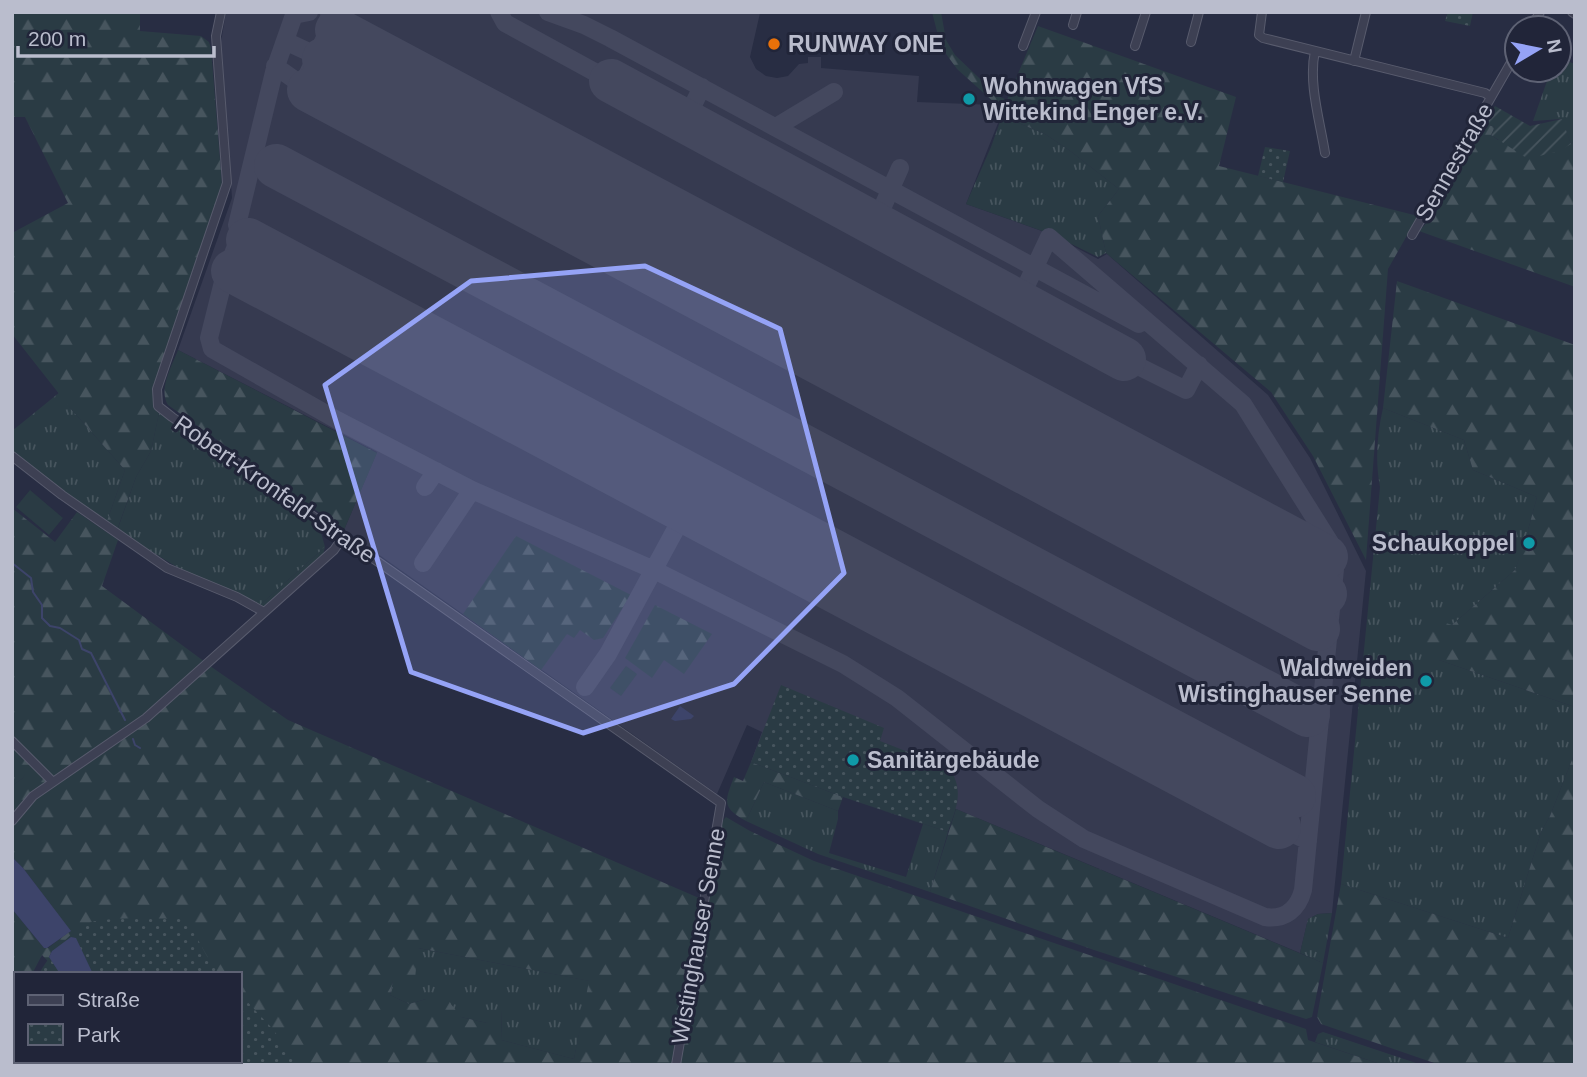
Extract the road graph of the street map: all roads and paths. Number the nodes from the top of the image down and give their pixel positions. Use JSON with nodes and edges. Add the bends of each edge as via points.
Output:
{"nodes":[{"id":1,"x":220,"y":12,"type":"edge"},
{"id":2,"x":1036,"y":12,"type":"edge"},
{"id":3,"x":1077,"y":12,"type":"edge"},
{"id":4,"x":1146,"y":12,"type":"edge"},
{"id":5,"x":1199,"y":12,"type":"edge"},
{"id":6,"x":1262,"y":12,"type":"edge"},
{"id":7,"x":1366,"y":12,"type":"edge"},
{"id":8,"x":1073,"y":25,"type":"dead end"},
{"id":9,"x":1191,"y":42,"type":"dead end"},
{"id":10,"x":1023,"y":46,"type":"dead end"},
{"id":11,"x":1135,"y":46,"type":"dead end"},
{"id":12,"x":1315,"y":51,"type":"junction"},
{"id":13,"x":1354,"y":61,"type":"junction"},
{"id":14,"x":1503,"y":76,"type":"edge"},
{"id":15,"x":1491,"y":97,"type":"junction"},
{"id":16,"x":1325,"y":153,"type":"dead end"},
{"id":17,"x":1412,"y":235,"type":"dead end"},
{"id":18,"x":12,"y":456,"type":"edge"},
{"id":19,"x":343,"y":537,"type":"junction"},
{"id":20,"x":264,"y":612,"type":"junction"},
{"id":21,"x":12,"y":741,"type":"edge"},
{"id":22,"x":53,"y":782,"type":"junction"},
{"id":23,"x":721,"y":807,"type":"joint"},
{"id":24,"x":12,"y":821,"type":"edge"},
{"id":25,"x":676,"y":1065,"type":"edge"}],
"edges":[{"from":1,"to":19,"type":"street","name":"Robert-Kronfeld-Straße","via":[[216,36],[226,183],[157,389],[157,401],[172,418]]},
{"from":2,"to":10,"type":"street"},
{"from":3,"to":8,"type":"street"},
{"from":4,"to":11,"type":"street"},
{"from":5,"to":9,"type":"street"},
{"from":6,"to":12,"type":"street","via":[[1258,29],[1263,38]]},
{"from":7,"to":13,"type":"street"},
{"from":12,"to":13,"type":"street"},
{"from":12,"to":16,"type":"street","via":[[1314,85]]},
{"from":13,"to":15,"type":"street"},
{"from":14,"to":15,"type":"street","name":"Sennestraße"},
{"from":15,"to":17,"type":"street","name":"Sennestraße"},
{"from":18,"to":20,"type":"street","via":[[167,568]]},
{"from":19,"to":20,"type":"street"},
{"from":19,"to":23,"type":"street","name":"Robert-Kronfeld-Straße"},
{"from":20,"to":22,"type":"street","via":[[146,718]]},
{"from":21,"to":22,"type":"street"},
{"from":22,"to":24,"type":"street","via":[[33,796]]},
{"from":23,"to":25,"type":"street","name":"Wistinghauser Senne"}]}
